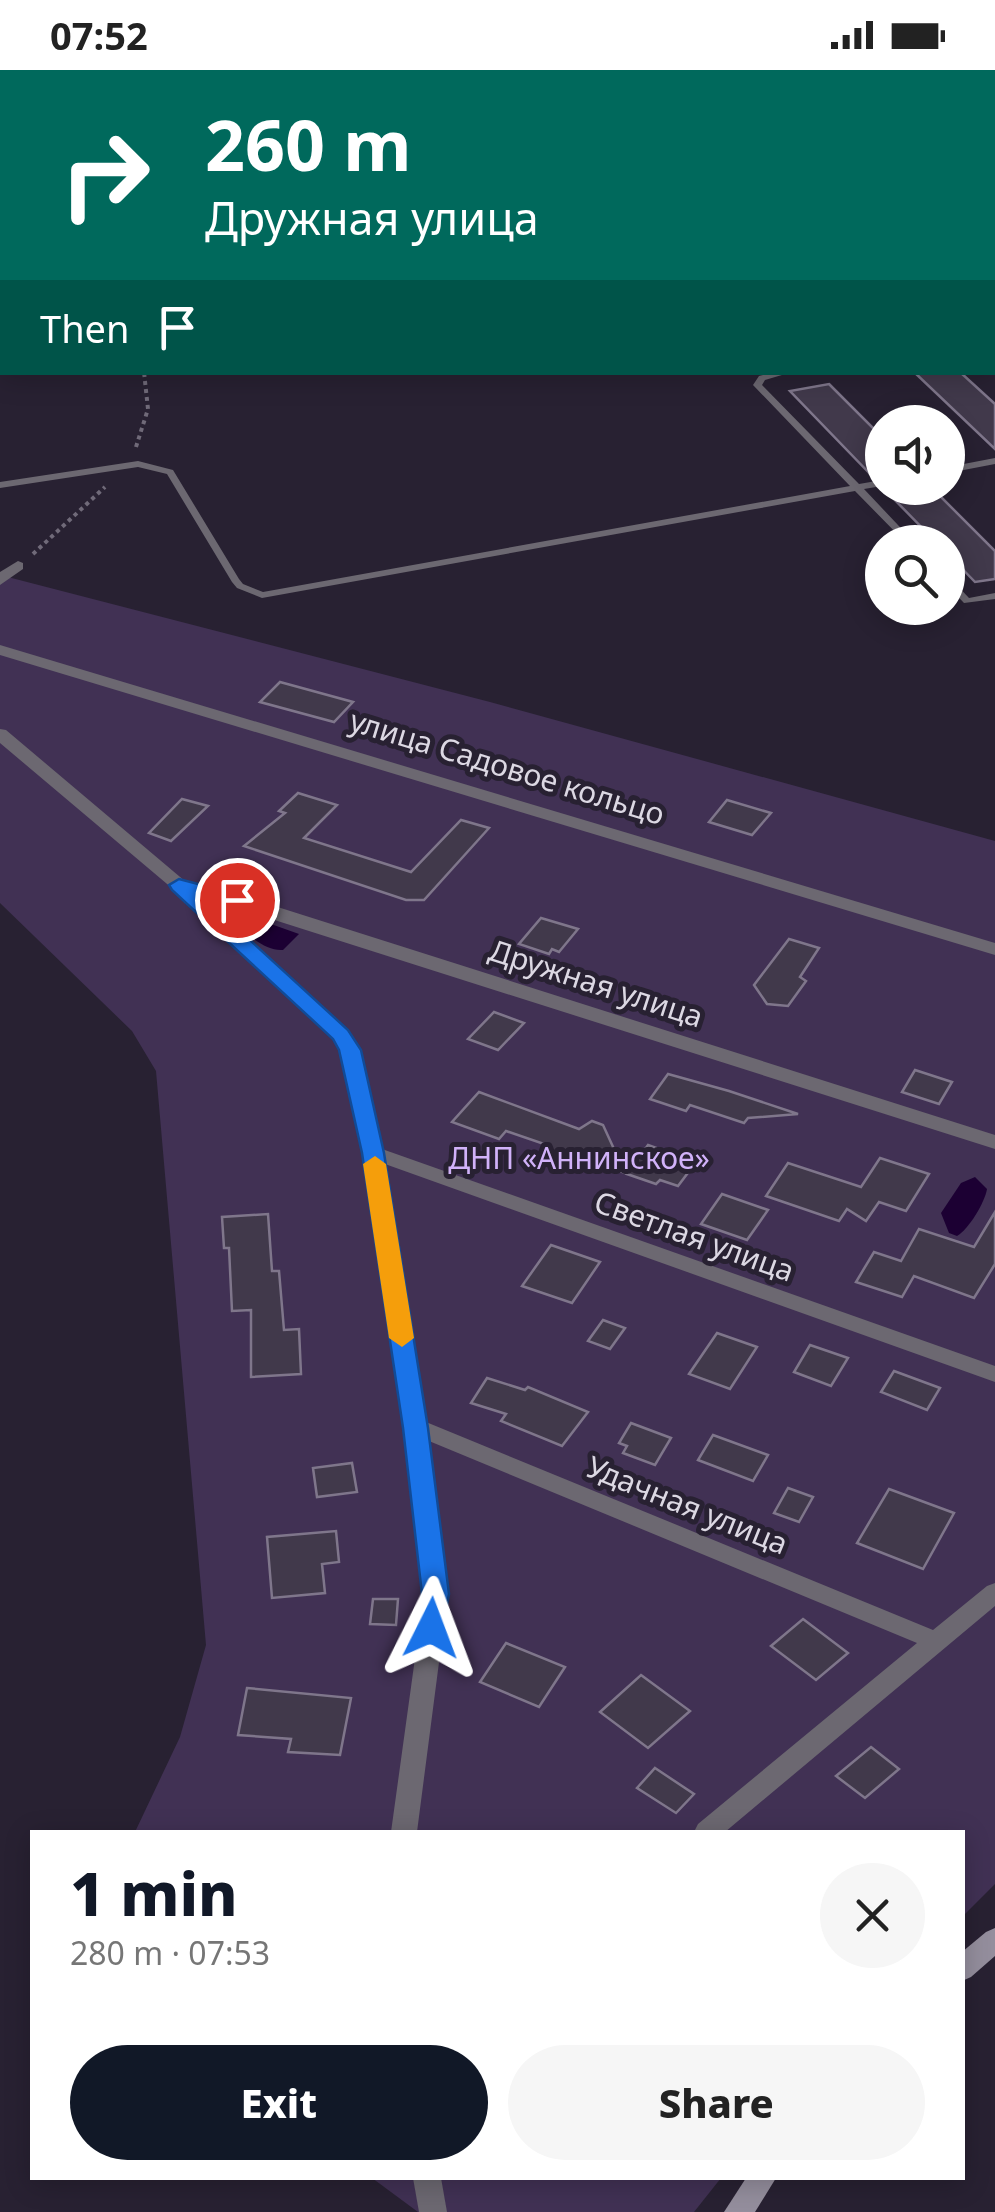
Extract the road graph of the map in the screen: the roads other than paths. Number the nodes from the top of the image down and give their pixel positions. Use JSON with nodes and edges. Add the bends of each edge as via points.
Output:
{"nodes":[{"id":1,"x":775,"y":375,"type":"edge"},
{"id":2,"x":995,"y":462,"type":"edge"},
{"id":3,"x":965,"y":467,"type":"edge"},
{"id":4,"x":0,"y":485,"type":"edge"},
{"id":5,"x":865,"y":486,"type":"edge"},
{"id":6,"x":856,"y":488,"type":"junction"},
{"id":7,"x":893,"y":525,"type":"edge"},
{"id":8,"x":18,"y":566,"type":"dead end"},
{"id":9,"x":0,"y":580,"type":"edge"},
{"id":10,"x":995,"y":596,"type":"edge"},
{"id":11,"x":965,"y":599,"type":"edge"},
{"id":12,"x":0,"y":650,"type":"edge"},
{"id":13,"x":0,"y":734,"type":"edge"},
{"id":14,"x":179,"y":885,"type":"junction"},
{"id":15,"x":995,"y":949,"type":"edge"},
{"id":16,"x":995,"y":1142,"type":"edge"},
{"id":17,"x":373,"y":1153,"type":"junction"},
{"id":18,"x":995,"y":1374,"type":"edge"},
{"id":19,"x":416,"y":1428,"type":"junction"},
{"id":20,"x":995,"y":1592,"type":"edge"},
{"id":21,"x":936,"y":1640,"type":"junction"},
{"id":22,"x":404,"y":1830,"type":"edge"},
{"id":23,"x":709,"y":1830,"type":"edge"},
{"id":24,"x":995,"y":1940,"type":"edge"},
{"id":25,"x":965,"y":1967,"type":"edge"},
{"id":26,"x":427,"y":2180,"type":"edge"},
{"id":27,"x":761,"y":2180,"type":"edge"},
{"id":28,"x":433,"y":2212,"type":"edge"},
{"id":29,"x":738,"y":2212,"type":"edge"}],
"edges":[{"from":1,"to":6,"type":"lane","via":[[758,385]]},
{"from":2,"to":3,"type":"lane"},
{"from":4,"to":6,"type":"lane","via":[[138,464],[159,467],[170,472],[235,580],[262,594]]},
{"from":5,"to":6,"type":"lane"},
{"from":6,"to":7,"type":"lane"},
{"from":8,"to":9,"type":"street"},
{"from":10,"to":11,"type":"lane"},
{"from":12,"to":15,"type":"street","name":"улица Садовое кольцо"},
{"from":13,"to":14,"type":"street"},
{"from":14,"to":16,"type":"street","name":"Дружная улица"},
{"from":14,"to":17,"type":"street","via":[[341,1035]]},
{"from":17,"to":18,"type":"street","name":"Светлая улица"},
{"from":17,"to":19,"type":"street"},
{"from":19,"to":21,"type":"street","name":"Удачная улица"},
{"from":19,"to":22,"type":"street","via":[[436,1594]]},
{"from":20,"to":21,"type":"street"},
{"from":21,"to":23,"type":"street"},
{"from":24,"to":25,"type":"main road"},
{"from":26,"to":28,"type":"street"},
{"from":27,"to":29,"type":"main road"}]}
